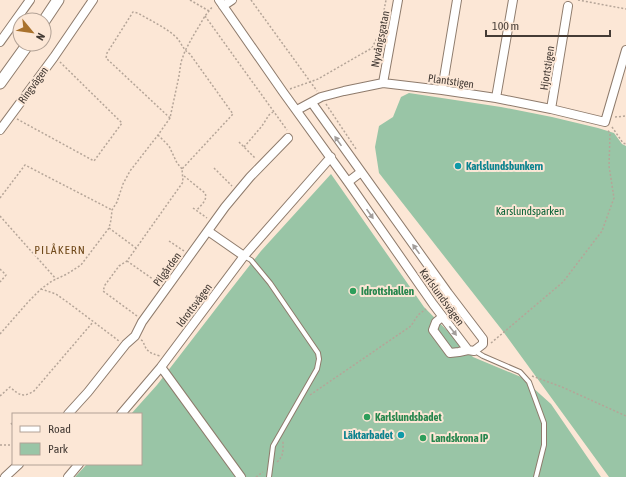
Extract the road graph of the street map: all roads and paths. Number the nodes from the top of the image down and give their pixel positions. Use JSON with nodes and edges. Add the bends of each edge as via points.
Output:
{"nodes":[{"id":1,"x":30,"y":0,"type":"edge"},
{"id":2,"x":58,"y":0,"type":"edge"},
{"id":3,"x":92,"y":0,"type":"edge"},
{"id":4,"x":190,"y":0,"type":"edge"},
{"id":5,"x":232,"y":0,"type":"edge"},
{"id":6,"x":386,"y":0,"type":"edge"},
{"id":7,"x":398,"y":0,"type":"edge"},
{"id":8,"x":457,"y":0,"type":"edge"},
{"id":9,"x":513,"y":0,"type":"edge"},
{"id":10,"x":578,"y":0,"type":"edge"},
{"id":11,"x":219,"y":3,"type":"edge"},
{"id":12,"x":568,"y":6,"type":"dead end"},
{"id":13,"x":626,"y":9,"type":"edge"},
{"id":14,"x":209,"y":11,"type":"junction"},
{"id":15,"x":50,"y":12,"type":"edge"},
{"id":16,"x":205,"y":16,"type":"junction"},
{"id":17,"x":0,"y":42,"type":"edge"},
{"id":18,"x":626,"y":50,"type":"edge"},
{"id":19,"x":185,"y":51,"type":"junction"},
{"id":20,"x":22,"y":52,"type":"edge"},
{"id":21,"x":54,"y":58,"type":"junction"},
{"id":22,"x":0,"y":82,"type":"edge"},
{"id":23,"x":383,"y":83,"type":"junction"},
{"id":24,"x":442,"y":90,"type":"junction"},
{"id":25,"x":283,"y":92,"type":"junction"},
{"id":26,"x":496,"y":98,"type":"junction"},
{"id":27,"x":312,"y":103,"type":"junction"},
{"id":28,"x":551,"y":109,"type":"junction"},
{"id":29,"x":297,"y":110,"type":"junction"},
{"id":30,"x":273,"y":112,"type":"junction"},
{"id":31,"x":12,"y":115,"type":"junction"},
{"id":32,"x":170,"y":118,"type":"junction"},
{"id":33,"x":605,"y":122,"type":"junction"},
{"id":34,"x":0,"y":130,"type":"edge"},
{"id":35,"x":158,"y":136,"type":"junction"},
{"id":36,"x":289,"y":136,"type":"joint"},
{"id":37,"x":239,"y":142,"type":"dead end"},
{"id":38,"x":626,"y":144,"type":"edge"},
{"id":39,"x":244,"y":147,"type":"junction"},
{"id":40,"x":331,"y":157,"type":"junction"},
{"id":41,"x":262,"y":164,"type":"junction"},
{"id":42,"x":182,"y":168,"type":"junction"},
{"id":43,"x":214,"y":168,"type":"dead end"},
{"id":44,"x":361,"y":172,"type":"junction"},
{"id":45,"x":183,"y":175,"type":"junction"},
{"id":46,"x":348,"y":182,"type":"junction"},
{"id":47,"x":238,"y":191,"type":"junction"},
{"id":48,"x":0,"y":198,"type":"edge"},
{"id":49,"x":193,"y":208,"type":"dead end"},
{"id":50,"x":112,"y":210,"type":"junction"},
{"id":51,"x":197,"y":210,"type":"junction"},
{"id":52,"x":0,"y":216,"type":"edge"},
{"id":53,"x":214,"y":222,"type":"junction"},
{"id":54,"x":109,"y":228,"type":"junction"},
{"id":55,"x":208,"y":230,"type":"junction"},
{"id":56,"x":169,"y":242,"type":"dead end"},
{"id":57,"x":136,"y":248,"type":"junction"},
{"id":58,"x":190,"y":256,"type":"junction"},
{"id":59,"x":244,"y":256,"type":"junction"},
{"id":60,"x":127,"y":261,"type":"junction"},
{"id":61,"x":0,"y":269,"type":"edge"},
{"id":62,"x":57,"y":279,"type":"junction"},
{"id":63,"x":0,"y":282,"type":"edge"},
{"id":64,"x":41,"y":289,"type":"junction"},
{"id":65,"x":166,"y":289,"type":"junction"},
{"id":66,"x":429,"y":306,"type":"dead end"},
{"id":67,"x":442,"y":317,"type":"junction"},
{"id":68,"x":93,"y":322,"type":"junction"},
{"id":69,"x":142,"y":322,"type":"junction"},
{"id":70,"x":0,"y":334,"type":"edge"},
{"id":71,"x":135,"y":336,"type":"junction"},
{"id":72,"x":126,"y":344,"type":"junction"},
{"id":73,"x":490,"y":344,"type":"dead end"},
{"id":74,"x":471,"y":350,"type":"junction"},
{"id":75,"x":161,"y":367,"type":"junction"},
{"id":76,"x":520,"y":372,"type":"junction"},
{"id":77,"x":0,"y":396,"type":"edge"},
{"id":78,"x":308,"y":397,"type":"dead end"},
{"id":79,"x":69,"y":413,"type":"edge"},
{"id":80,"x":122,"y":413,"type":"edge"},
{"id":81,"x":626,"y":416,"type":"edge"},
{"id":82,"x":283,"y":440,"type":"dead end"},
{"id":83,"x":0,"y":445,"type":"edge"},
{"id":84,"x":12,"y":445,"type":"edge"},
{"id":85,"x":18,"y":465,"type":"edge"},
{"id":86,"x":75,"y":465,"type":"edge"},
{"id":87,"x":271,"y":467,"type":"junction"},
{"id":88,"x":5,"y":477,"type":"edge"},
{"id":89,"x":68,"y":477,"type":"edge"},
{"id":90,"x":241,"y":477,"type":"edge"},
{"id":91,"x":256,"y":477,"type":"edge"},
{"id":92,"x":269,"y":477,"type":"edge"},
{"id":93,"x":536,"y":477,"type":"edge"}],
"edges":[{"from":1,"to":17,"type":"street"},
{"from":2,"to":15,"type":"main road"},
{"from":3,"to":21,"type":"street","name":"Ringvägen"},
{"from":4,"to":14,"type":"path"},
{"from":5,"to":11,"type":"street"},
{"from":6,"to":25,"type":"path","via":[[381,26],[372,48],[318,79]]},
{"from":7,"to":23,"type":"street","name":"Nyvångsgatan"},
{"from":8,"to":24,"type":"street"},
{"from":9,"to":26,"type":"street"},
{"from":10,"to":13,"type":"path"},
{"from":11,"to":14,"type":"path"},
{"from":11,"to":25,"type":"street","name":"Karlslundsvägen"},
{"from":12,"to":28,"type":"street","name":"Hjortstigen"},
{"from":14,"to":16,"type":"path"},
{"from":16,"to":19,"type":"path"},
{"from":16,"to":30,"type":"path"},
{"from":18,"to":33,"type":"street"},
{"from":19,"to":32,"type":"path"},
{"from":19,"to":32,"type":"path","via":[[178,39],[168,31],[133,12],[107,53],[106,58]]},
{"from":19,"to":42,"type":"path","via":[[190,54],[233,114]]},
{"from":20,"to":22,"type":"main road"},
{"from":21,"to":31,"type":"street","name":"Ringvägen"},
{"from":21,"to":31,"type":"path","via":[[122,123],[94,161]]},
{"from":23,"to":24,"type":"street","name":"Plantstigen"},
{"from":23,"to":27,"type":"street","name":"Plantstigen","via":[[321,97]]},
{"from":24,"to":26,"type":"street","name":"Plantstigen"},
{"from":25,"to":29,"type":"street","name":"Karlslundsvägen"},
{"from":26,"to":28,"type":"street","name":"Plantstigen"},
{"from":27,"to":29,"type":"street","name":"Plantstigen"},
{"from":44,"to":27,"type":"street","name":"Karlslundsvägen","one_way":true},
{"from":28,"to":33,"type":"street","name":"Plantstigen"},
{"from":29,"to":40,"type":"street","name":"Karlslundsvägen"},
{"from":30,"to":36,"type":"path"},
{"from":30,"to":39,"type":"path"},
{"from":31,"to":34,"type":"street","name":"Ringvägen"},
{"from":32,"to":35,"type":"path"},
{"from":33,"to":38,"type":"path"},
{"from":33,"to":73,"type":"path","via":[[610,134],[609,166],[614,198],[602,231],[563,282]]},
{"from":35,"to":42,"type":"path","via":[[169,146]]},
{"from":35,"to":50,"type":"path","via":[[130,171]]},
{"from":36,"to":41,"type":"street","name":"Pilgården"},
{"from":37,"to":39,"type":"path"},
{"from":39,"to":41,"type":"path"},
{"from":40,"to":46,"type":"street","name":"Karlslundsvägen"},
{"from":40,"to":59,"type":"street","name":"Idrottsvägen"},
{"from":41,"to":47,"type":"street","name":"Pilgården"},
{"from":42,"to":45,"type":"path"},
{"from":43,"to":47,"type":"path"},
{"from":44,"to":46,"type":"street"},
{"from":74,"to":44,"type":"street","name":"Karlslundsvägen","one_way":true,"via":[[483,344],[483,340]]},
{"from":45,"to":51,"type":"path","via":[[206,195]]},
{"from":45,"to":57,"type":"path","via":[[183,182]]},
{"from":46,"to":67,"type":"street","name":"Karlslundsvägen","one_way":true},
{"from":47,"to":53,"type":"street","name":"Pilgården"},
{"from":48,"to":50,"type":"path","via":[[25,165]]},
{"from":49,"to":51,"type":"path"},
{"from":50,"to":54,"type":"path"},
{"from":51,"to":53,"type":"path"},
{"from":52,"to":62,"type":"path"},
{"from":53,"to":55,"type":"street","name":"Pilgården"},
{"from":54,"to":57,"type":"path"},
{"from":54,"to":62,"type":"path","via":[[81,265]]},
{"from":55,"to":58,"type":"street","name":"Pilgården"},
{"from":55,"to":59,"type":"street"},
{"from":56,"to":58,"type":"path"},
{"from":57,"to":60,"type":"path"},
{"from":58,"to":65,"type":"street","name":"Pilgården"},
{"from":59,"to":75,"type":"street","name":"Idrottsvägen"},
{"from":59,"to":87,"type":"lane","via":[[251,260],[270,283],[318,353],[319,359],[317,369],[273,446]]},
{"from":60,"to":65,"type":"path"},
{"from":60,"to":69,"type":"path","via":[[119,266],[103,291]]},
{"from":61,"to":63,"type":"path","via":[[6,275]]},
{"from":62,"to":64,"type":"path"},
{"from":64,"to":68,"type":"path","via":[[56,294]]},
{"from":64,"to":70,"type":"path"},
{"from":65,"to":69,"type":"street","name":"Pilgården"},
{"from":66,"to":78,"type":"path","via":[[418,315],[411,326]]},
{"from":67,"to":74,"type":"street","name":"Karlslundsvägen","one_way":true},
{"from":67,"to":74,"type":"street","via":[[436,322],[433,330],[450,353]]},
{"from":68,"to":72,"type":"path"},
{"from":68,"to":77,"type":"path","via":[[34,391],[27,395],[17,394],[10,387]]},
{"from":69,"to":71,"type":"street","name":"Pilgården"},
{"from":71,"to":72,"type":"street","name":"Pilgården"},
{"from":71,"to":75,"type":"path","via":[[142,341],[146,350],[162,357]]},
{"from":72,"to":79,"type":"street","name":"Pilgården"},
{"from":74,"to":76,"type":"lane"},
{"from":75,"to":80,"type":"street","name":"Idrottsvägen"},
{"from":75,"to":90,"type":"street"},
{"from":76,"to":81,"type":"path","via":[[562,387]]},
{"from":76,"to":93,"type":"lane","via":[[530,382],[544,423],[544,445]]},
{"from":82,"to":87,"type":"path","via":[[281,459]]},
{"from":83,"to":84,"type":"path"},
{"from":85,"to":88,"type":"street"},
{"from":86,"to":89,"type":"street"},
{"from":87,"to":91,"type":"path"},
{"from":87,"to":92,"type":"lane"}]}
